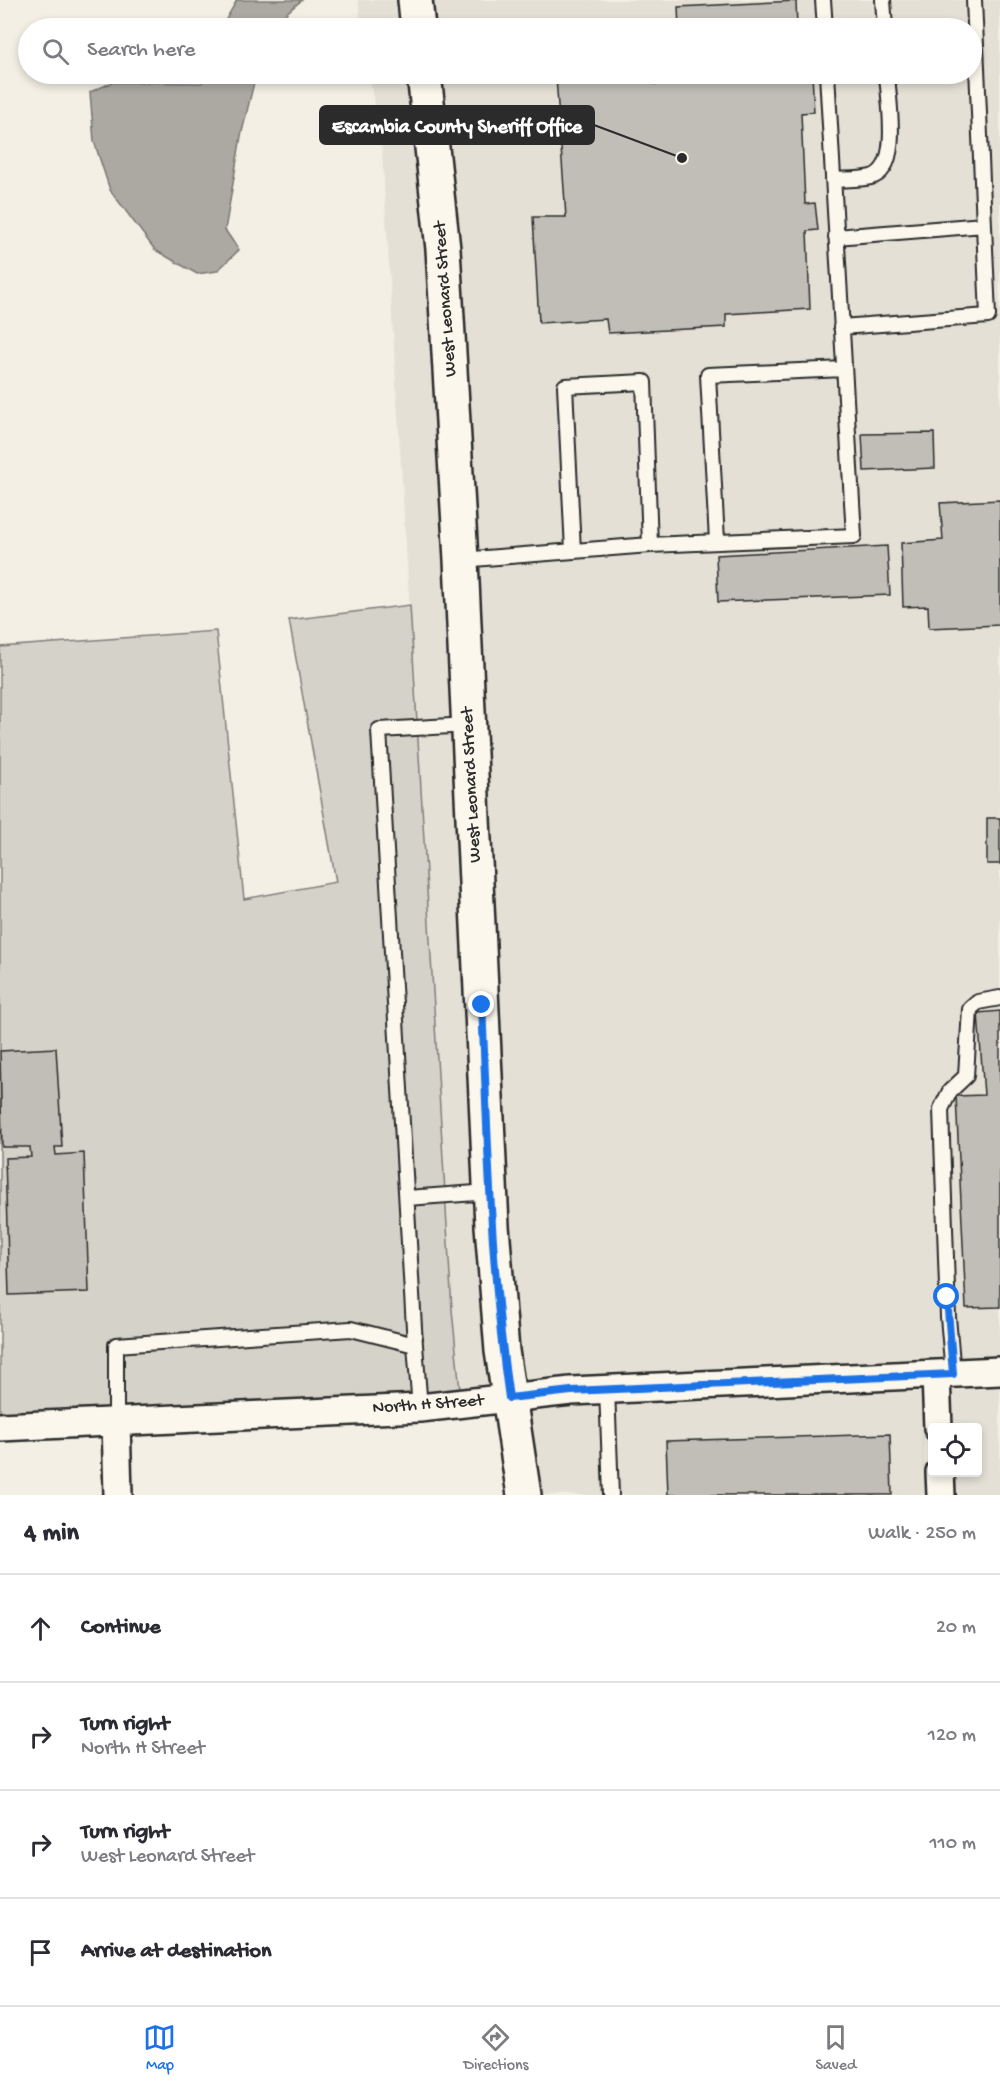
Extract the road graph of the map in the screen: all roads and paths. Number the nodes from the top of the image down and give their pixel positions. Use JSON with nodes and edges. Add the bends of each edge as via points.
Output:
{"nodes":[{"id":1,"x":415,"y":0,"type":"edge"},
{"id":2,"x":824,"y":0,"type":"edge"},
{"id":3,"x":883,"y":0,"type":"edge"},
{"id":4,"x":974,"y":0,"type":"edge"},
{"id":5,"x":417,"y":18,"type":"edge"},
{"id":6,"x":825,"y":18,"type":"edge"},
{"id":7,"x":884,"y":18,"type":"edge"},
{"id":8,"x":975,"y":18,"type":"edge"},
{"id":9,"x":425,"y":84,"type":"edge"},
{"id":10,"x":828,"y":84,"type":"edge"},
{"id":11,"x":888,"y":84,"type":"edge"},
{"id":12,"x":978,"y":84,"type":"edge"},
{"id":13,"x":833,"y":180,"type":"junction"},
{"id":14,"x":984,"y":225,"type":"junction"},
{"id":15,"x":836,"y":237,"type":"junction"},
{"id":16,"x":841,"y":327,"type":"junction"},
{"id":17,"x":844,"y":369,"type":"junction"},
{"id":18,"x":717,"y":541,"type":"junction"},
{"id":19,"x":650,"y":545,"type":"junction"},
{"id":20,"x":573,"y":551,"type":"junction"},
{"id":21,"x":461,"y":560,"type":"junction"},
{"id":22,"x":469,"y":725,"type":"junction"},
{"id":23,"x":1000,"y":999,"type":"edge"},
{"id":24,"x":490,"y":1192,"type":"junction"},
{"id":25,"x":407,"y":1198,"type":"junction"},
{"id":26,"x":415,"y":1345,"type":"junction"},
{"id":27,"x":1000,"y":1371,"type":"edge"},
{"id":28,"x":944,"y":1374,"type":"junction"},
{"id":29,"x":607,"y":1389,"type":"junction"},
{"id":30,"x":509,"y":1398,"type":"junction"},
{"id":31,"x":420,"y":1408,"type":"junction"},
{"id":32,"x":116,"y":1421,"type":"junction"},
{"id":33,"x":939,"y":1423,"type":"edge"},
{"id":34,"x":0,"y":1427,"type":"edge"},
{"id":35,"x":940,"y":1477,"type":"edge"},
{"id":36,"x":118,"y":1495,"type":"edge"},
{"id":37,"x":524,"y":1495,"type":"edge"},
{"id":38,"x":611,"y":1495,"type":"edge"},
{"id":39,"x":941,"y":1495,"type":"edge"}],
"edges":[{"from":1,"to":5,"type":"street"},
{"from":2,"to":6,"type":"lane"},
{"from":3,"to":7,"type":"lane"},
{"from":4,"to":8,"type":"lane"},
{"from":9,"to":21,"type":"street","name":"West Leonard Street","via":[[443,249]]},
{"from":10,"to":13,"type":"lane"},
{"from":11,"to":13,"type":"lane","via":[[891,151],[885,169],[872,177]]},
{"from":12,"to":14,"type":"lane"},
{"from":13,"to":15,"type":"lane"},
{"from":14,"to":15,"type":"lane"},
{"from":14,"to":16,"type":"lane","via":[[988,316]]},
{"from":15,"to":16,"type":"lane"},
{"from":16,"to":17,"type":"lane"},
{"from":17,"to":18,"type":"lane","via":[[708,375]]},
{"from":17,"to":18,"type":"lane","via":[[854,536]]},
{"from":18,"to":19,"type":"lane"},
{"from":19,"to":20,"type":"lane"},
{"from":19,"to":20,"type":"lane","via":[[644,382],[565,386]]},
{"from":20,"to":21,"type":"lane"},
{"from":21,"to":22,"type":"street","name":"West Leonard Street"},
{"from":22,"to":24,"type":"street","name":"West Leonard Street"},
{"from":22,"to":25,"type":"lane","via":[[379,730]]},
{"from":23,"to":28,"type":"lane","via":[[978,1002],[970,1009],[966,1076],[950,1091],[941,1109],[946,1263]]},
{"from":24,"to":25,"type":"lane"},
{"from":24,"to":30,"type":"street","name":"West Leonard Street"},
{"from":25,"to":26,"type":"lane"},
{"from":26,"to":31,"type":"lane"},
{"from":26,"to":32,"type":"lane","via":[[351,1329],[116,1345]]},
{"from":27,"to":28,"type":"street","name":"North H Street"},
{"from":28,"to":29,"type":"street","name":"North H Street"},
{"from":28,"to":33,"type":"street"},
{"from":29,"to":30,"type":"street","name":"North H Street"},
{"from":29,"to":38,"type":"lane"},
{"from":30,"to":31,"type":"street","name":"North H Street"},
{"from":30,"to":37,"type":"street","name":"West Leonard Street"},
{"from":31,"to":32,"type":"street","name":"North H Street"},
{"from":32,"to":34,"type":"street","name":"North H Street"},
{"from":32,"to":36,"type":"street"},
{"from":35,"to":39,"type":"street"}]}
